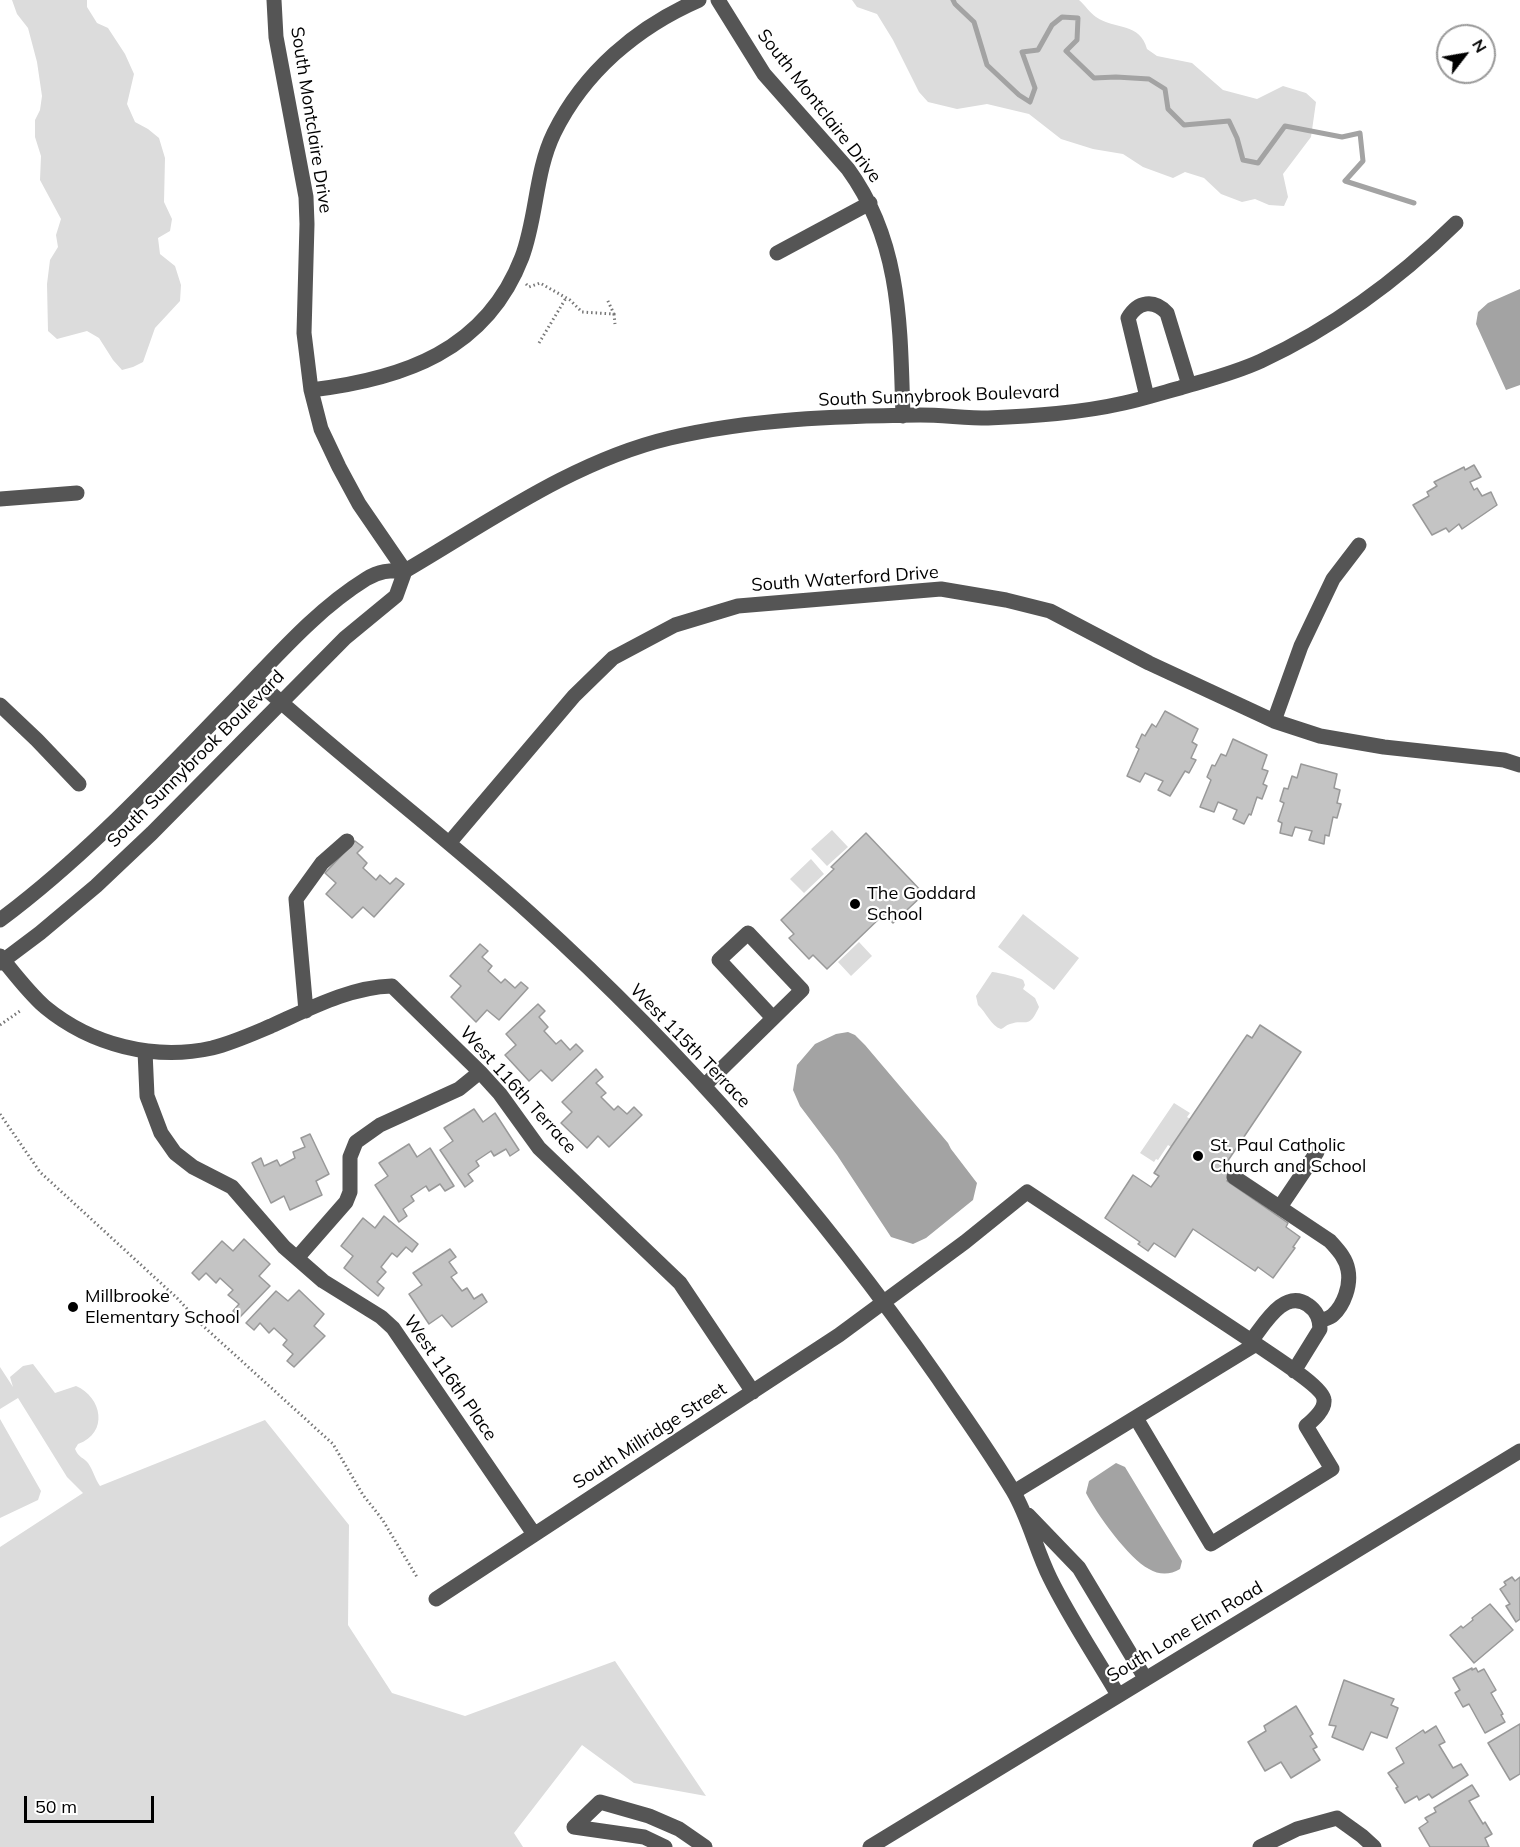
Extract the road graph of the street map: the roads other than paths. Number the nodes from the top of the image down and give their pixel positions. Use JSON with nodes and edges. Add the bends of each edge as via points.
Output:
{"nodes":[{"id":1,"x":274,"y":0,"type":"edge"},
{"id":2,"x":699,"y":0,"type":"edge"},
{"id":3,"x":718,"y":0,"type":"edge"},
{"id":4,"x":870,"y":202,"type":"junction"},
{"id":5,"x":1456,"y":223,"type":"dead end"},
{"id":6,"x":777,"y":253,"type":"dead end"},
{"id":7,"x":1190,"y":385,"type":"junction"},
{"id":8,"x":311,"y":390,"type":"junction"},
{"id":9,"x":1147,"y":397,"type":"junction"},
{"id":10,"x":903,"y":416,"type":"junction"},
{"id":11,"x":77,"y":494,"type":"dead end"},
{"id":12,"x":0,"y":499,"type":"edge"},
{"id":13,"x":1359,"y":545,"type":"dead end"},
{"id":14,"x":405,"y":571,"type":"junction"},
{"id":15,"x":255,"y":679,"type":"junction"},
{"id":16,"x":281,"y":703,"type":"junction"},
{"id":17,"x":0,"y":705,"type":"edge"},
{"id":18,"x":1274,"y":721,"type":"junction"},
{"id":19,"x":1520,"y":765,"type":"edge"},
{"id":20,"x":79,"y":784,"type":"dead end"},
{"id":21,"x":347,"y":842,"type":"dead end"},
{"id":22,"x":450,"y":843,"type":"junction"},
{"id":23,"x":0,"y":920,"type":"edge"},
{"id":24,"x":1,"y":960,"type":"edge"},
{"id":25,"x":306,"y":1011,"type":"junction"},
{"id":26,"x":773,"y":1017,"type":"junction"},
{"id":27,"x":145,"y":1051,"type":"junction"},
{"id":28,"x":480,"y":1072,"type":"junction"},
{"id":29,"x":704,"y":1086,"type":"junction"},
{"id":30,"x":1317,"y":1152,"type":"dead end"},
{"id":31,"x":1234,"y":1177,"type":"dead end"},
{"id":32,"x":1280,"y":1208,"type":"junction"},
{"id":33,"x":297,"y":1258,"type":"junction"},
{"id":34,"x":883,"y":1303,"type":"junction"},
{"id":35,"x":1320,"y":1321,"type":"junction"},
{"id":36,"x":1254,"y":1342,"type":"junction"},
{"id":37,"x":1294,"y":1371,"type":"junction"},
{"id":38,"x":753,"y":1392,"type":"junction"},
{"id":39,"x":1136,"y":1418,"type":"junction"},
{"id":40,"x":1520,"y":1451,"type":"edge"},
{"id":41,"x":1014,"y":1492,"type":"junction"},
{"id":42,"x":1022,"y":1508,"type":"junction"},
{"id":43,"x":534,"y":1534,"type":"junction"},
{"id":44,"x":436,"y":1599,"type":"dead end"},
{"id":45,"x":1145,"y":1678,"type":"junction"},
{"id":46,"x":1118,"y":1695,"type":"junction"},
{"id":47,"x":665,"y":1847,"type":"edge"},
{"id":48,"x":705,"y":1847,"type":"edge"},
{"id":49,"x":870,"y":1847,"type":"edge"},
{"id":50,"x":1260,"y":1847,"type":"edge"},
{"id":51,"x":1374,"y":1847,"type":"edge"}],
"edges":[{"from":1,"to":8,"type":"street","name":"South Montclaire Drive","via":[[276,37],[306,197],[304,333]]},
{"from":2,"to":8,"type":"street","via":[[634,37],[592,76],[570,106],[542,167],[522,256],[500,299],[471,333],[440,355],[412,368],[364,382]]},
{"from":3,"to":4,"type":"street","name":"South Montclaire Drive","via":[[764,74],[838,155]]},
{"from":4,"to":6,"type":"street"},
{"from":4,"to":10,"type":"street","name":"South Montclaire Drive","via":[[898,299]]},
{"from":5,"to":7,"type":"street","name":"South Sunnybrook Boulevard","via":[[1422,256],[1321,330],[1259,362]]},
{"from":7,"to":9,"type":"street","name":"South Sunnybrook Boulevard"},
{"from":7,"to":9,"type":"street","via":[[1167,313],[1151,302],[1142,304],[1128,318]]},
{"from":8,"to":14,"type":"street","name":"South Montclaire Drive","via":[[321,429],[339,467]]},
{"from":9,"to":10,"type":"street","name":"South Sunnybrook Boulevard","via":[[1061,413],[986,418]]},
{"from":10,"to":14,"type":"street","name":"South Sunnybrook Boulevard","via":[[768,420],[667,439],[573,474]]},
{"from":11,"to":12,"type":"street"},
{"from":13,"to":18,"type":"street","via":[[1333,579],[1301,645]]},
{"from":14,"to":15,"type":"street","name":"South Sunnybrook Boulevard","via":[[383,571],[351,590],[312,622]]},
{"from":14,"to":16,"type":"street","name":"South Sunnybrook Boulevard","via":[[396,596],[345,638]]},
{"from":15,"to":16,"type":"street","name":"West 115th Terrace"},
{"from":15,"to":23,"type":"street","name":"South Sunnybrook Boulevard","via":[[95,841]]},
{"from":16,"to":22,"type":"street","name":"West 115th Terrace"},
{"from":16,"to":24,"type":"street","name":"South Sunnybrook Boulevard","via":[[96,886]]},
{"from":17,"to":20,"type":"street"},
{"from":18,"to":19,"type":"street","name":"South Waterford Drive","via":[[1320,736]]},
{"from":18,"to":22,"type":"street","name":"South Waterford Drive","via":[[1149,663],[1050,611],[1006,600],[941,589],[738,606],[675,625],[613,658],[574,696]]},
{"from":21,"to":25,"type":"street","via":[[322,863],[296,899]]},
{"from":22,"to":29,"type":"street","name":"West 115th Terrace","via":[[590,970]]},
{"from":24,"to":27,"type":"street","name":"West 116th Terrace","via":[[64,1020],[88,1034]]},
{"from":25,"to":27,"type":"street","name":"West 116th Terrace","via":[[213,1048],[168,1053]]},
{"from":25,"to":28,"type":"street","name":"West 116th Terrace","via":[[373,987],[392,986]]},
{"from":26,"to":26,"type":"street","via":[[802,990],[748,933],[719,960]]},
{"from":26,"to":29,"type":"street"},
{"from":27,"to":33,"type":"street","name":"West 116th Place","via":[[147,1096],[161,1133],[175,1154],[232,1187]]},
{"from":28,"to":33,"type":"street","via":[[459,1089],[380,1125],[356,1142],[350,1158],[351,1184],[346,1202]]},
{"from":28,"to":38,"type":"street","name":"West 116th Terrace","via":[[539,1148],[680,1283]]},
{"from":29,"to":34,"type":"street","name":"West 115th Terrace","via":[[794,1188]]},
{"from":30,"to":32,"type":"street"},
{"from":31,"to":32,"type":"street"},
{"from":32,"to":35,"type":"street","via":[[1330,1241],[1341,1253],[1348,1270],[1342,1304],[1332,1317]]},
{"from":33,"to":43,"type":"street","name":"West 116th Place","via":[[323,1281],[393,1328]]},
{"from":34,"to":36,"type":"street","name":"South Millridge Street","via":[[1027,1192]]},
{"from":34,"to":38,"type":"street","name":"South Millridge Street"},
{"from":34,"to":41,"type":"street","name":"West 115th Terrace"},
{"from":35,"to":36,"type":"street","via":[[1312,1307],[1298,1299],[1291,1300],[1275,1312]]},
{"from":35,"to":37,"type":"street","via":[[1314,1341]]},
{"from":36,"to":37,"type":"street"},
{"from":36,"to":39,"type":"street"},
{"from":37,"to":39,"type":"street","via":[[1323,1395],[1322,1409],[1306,1426],[1332,1469],[1211,1544]]},
{"from":38,"to":43,"type":"street","name":"South Millridge Street"},
{"from":39,"to":41,"type":"street"},
{"from":40,"to":45,"type":"street","name":"South Lone Elm Road"},
{"from":41,"to":42,"type":"street","name":"West 115th Terrace"},
{"from":42,"to":45,"type":"street","name":"West 115th Terrace","via":[[1079,1568]]},
{"from":42,"to":46,"type":"street","name":"West 115th Terrace","via":[[1050,1578]]},
{"from":43,"to":44,"type":"street","name":"South Millridge Street"},
{"from":45,"to":46,"type":"street","name":"South Lone Elm Road"},
{"from":46,"to":49,"type":"street","name":"South Lone Elm Road"},
{"from":47,"to":48,"type":"street","via":[[644,1837],[574,1827],[600,1802],[680,1828]]},
{"from":50,"to":51,"type":"street","via":[[1297,1829],[1337,1818]]}]}
